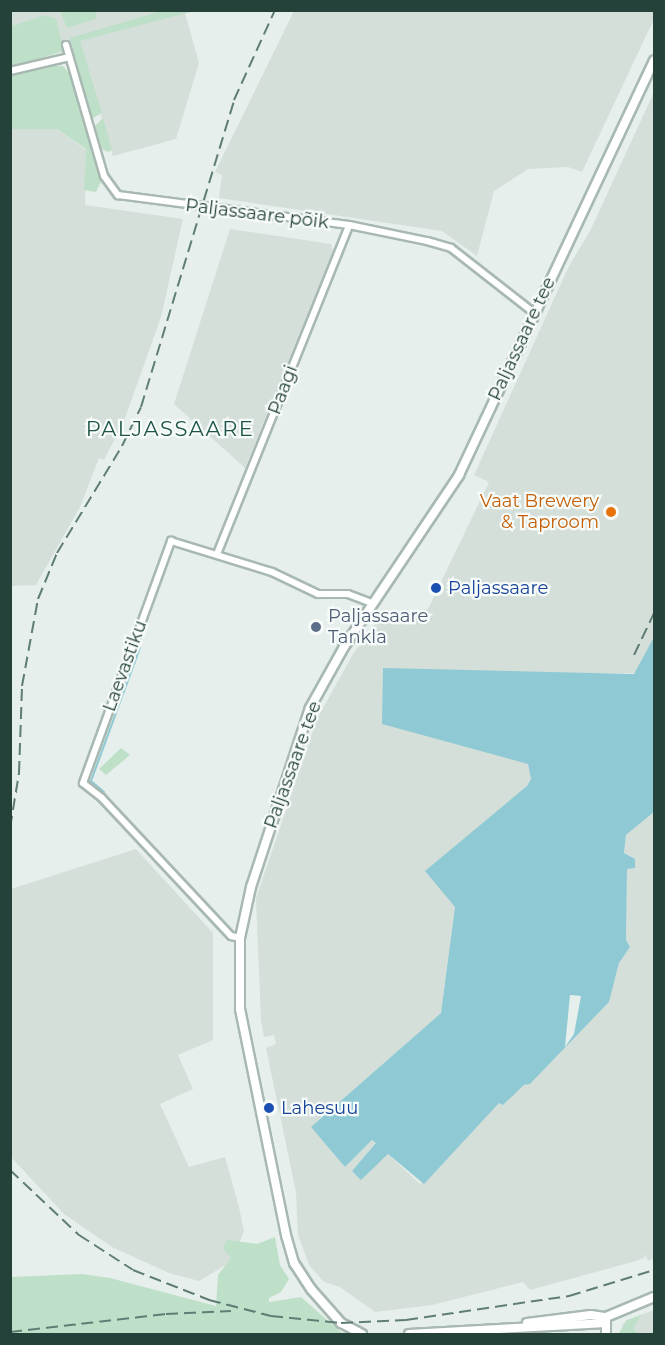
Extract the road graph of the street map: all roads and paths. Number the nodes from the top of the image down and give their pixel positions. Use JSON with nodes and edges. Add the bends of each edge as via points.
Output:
{"nodes":[{"id":1,"x":66,"y":45,"type":"dead end"},
{"id":2,"x":69,"y":57,"type":"junction"},
{"id":3,"x":654,"y":61,"type":"edge"},
{"id":4,"x":10,"y":71,"type":"edge"},
{"id":5,"x":349,"y":225,"type":"junction"},
{"id":6,"x":534,"y":312,"type":"junction"},
{"id":7,"x":217,"y":554,"type":"junction"},
{"id":8,"x":372,"y":603,"type":"junction"},
{"id":9,"x":240,"y":938,"type":"junction"},
{"id":10,"x":654,"y":1297,"type":"edge"},
{"id":11,"x":606,"y":1320,"type":"junction"},
{"id":12,"x":362,"y":1335,"type":"edge"},
{"id":13,"x":409,"y":1335,"type":"edge"},
{"id":14,"x":606,"y":1335,"type":"edge"}],
"edges":[{"from":1,"to":2,"type":"street","name":"Paljassaare põik"},
{"from":2,"to":4,"type":"street"},
{"from":2,"to":5,"type":"street","name":"Paljassaare põik","via":[[104,177],[117,195]]},
{"from":3,"to":6,"type":"street","name":"Paljassaare tee"},
{"from":5,"to":6,"type":"street","name":"Paljassaare põik","via":[[451,248]]},
{"from":5,"to":7,"type":"street","name":"Paagi"},
{"from":6,"to":8,"type":"street","name":"Paljassaare tee","via":[[459,475]]},
{"from":7,"to":8,"type":"street","name":"Laevastiku","via":[[272,572],[318,594],[348,594]]},
{"from":7,"to":9,"type":"street","name":"Laevastiku","via":[[171,541],[83,783],[102,798],[231,936]]},
{"from":8,"to":9,"type":"street","name":"Paljassaare tee","via":[[310,708],[254,876]]},
{"from":9,"to":12,"type":"street","name":"Paljassaare tee","via":[[240,1009],[294,1263],[341,1323]]},
{"from":10,"to":11,"type":"street"},
{"from":11,"to":13,"type":"street"},
{"from":11,"to":14,"type":"street"}]}
